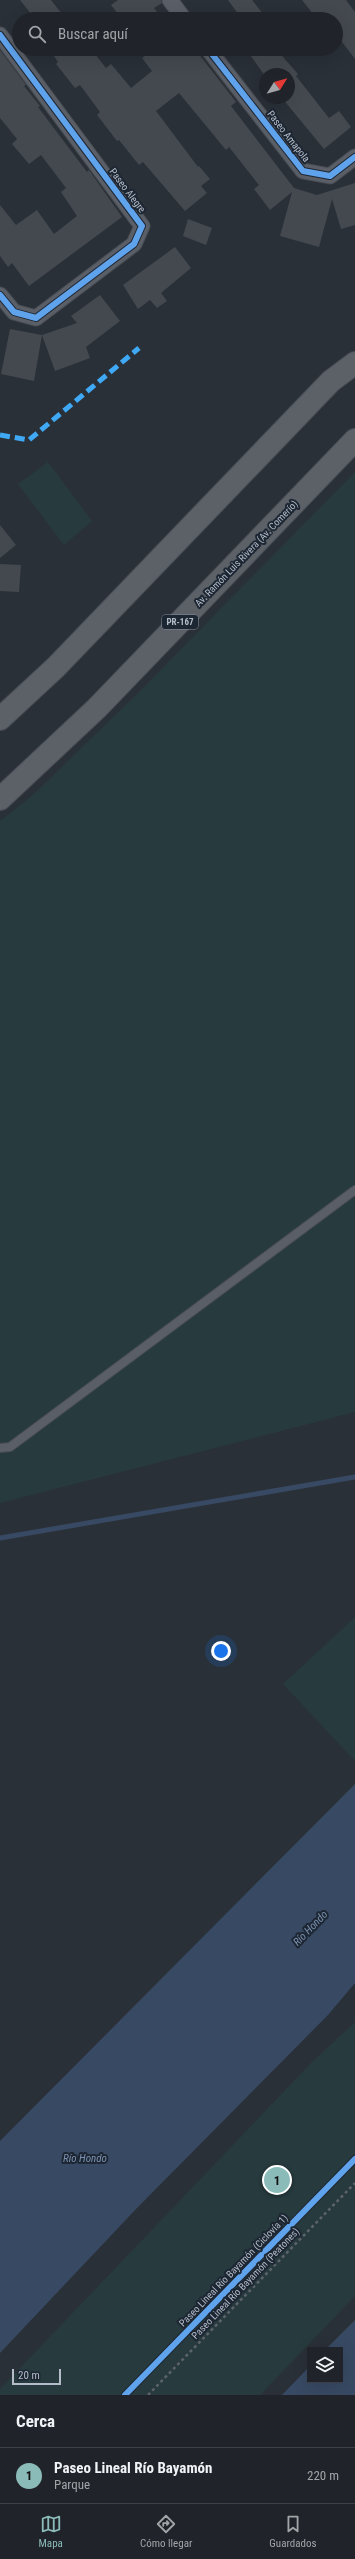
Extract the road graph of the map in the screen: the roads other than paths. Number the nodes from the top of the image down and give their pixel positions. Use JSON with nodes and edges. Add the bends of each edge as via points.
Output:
{"nodes":[{"id":1,"x":170,"y":0,"type":"edge"},
{"id":2,"x":179,"y":12,"type":"edge"},
{"id":3,"x":0,"y":35,"type":"edge"},
{"id":4,"x":12,"y":51,"type":"edge"},
{"id":5,"x":16,"y":56,"type":"edge"},
{"id":6,"x":213,"y":56,"type":"edge"},
{"id":7,"x":355,"y":157,"type":"edge"},
{"id":8,"x":0,"y":295,"type":"edge"},
{"id":9,"x":355,"y":363,"type":"edge"},
{"id":10,"x":355,"y":440,"type":"edge"},
{"id":11,"x":0,"y":719,"type":"edge"},
{"id":12,"x":0,"y":799,"type":"edge"},
{"id":13,"x":355,"y":1190,"type":"edge"},
{"id":14,"x":0,"y":1448,"type":"edge"}],
"edges":[{"from":1,"to":2,"type":"street"},
{"from":3,"to":4,"type":"street","name":"Paseo Alegre"},
{"from":5,"to":8,"type":"street","name":"Paseo Alegre","via":[[142,226],[134,244],[36,318],[14,312]]},
{"from":6,"to":7,"type":"street","name":"Paseo Amapola","via":[[303,171],[330,176]]},
{"from":9,"to":11,"type":"main road","via":[[331,381],[56,667]]},
{"from":10,"to":12,"type":"main road","name":"Av. Ramón Luis Rivera (Av. Comerío)","number":"PR-167","via":[[96,708]]},
{"from":13,"to":14,"type":"lane","via":[[10,1446]]}]}
